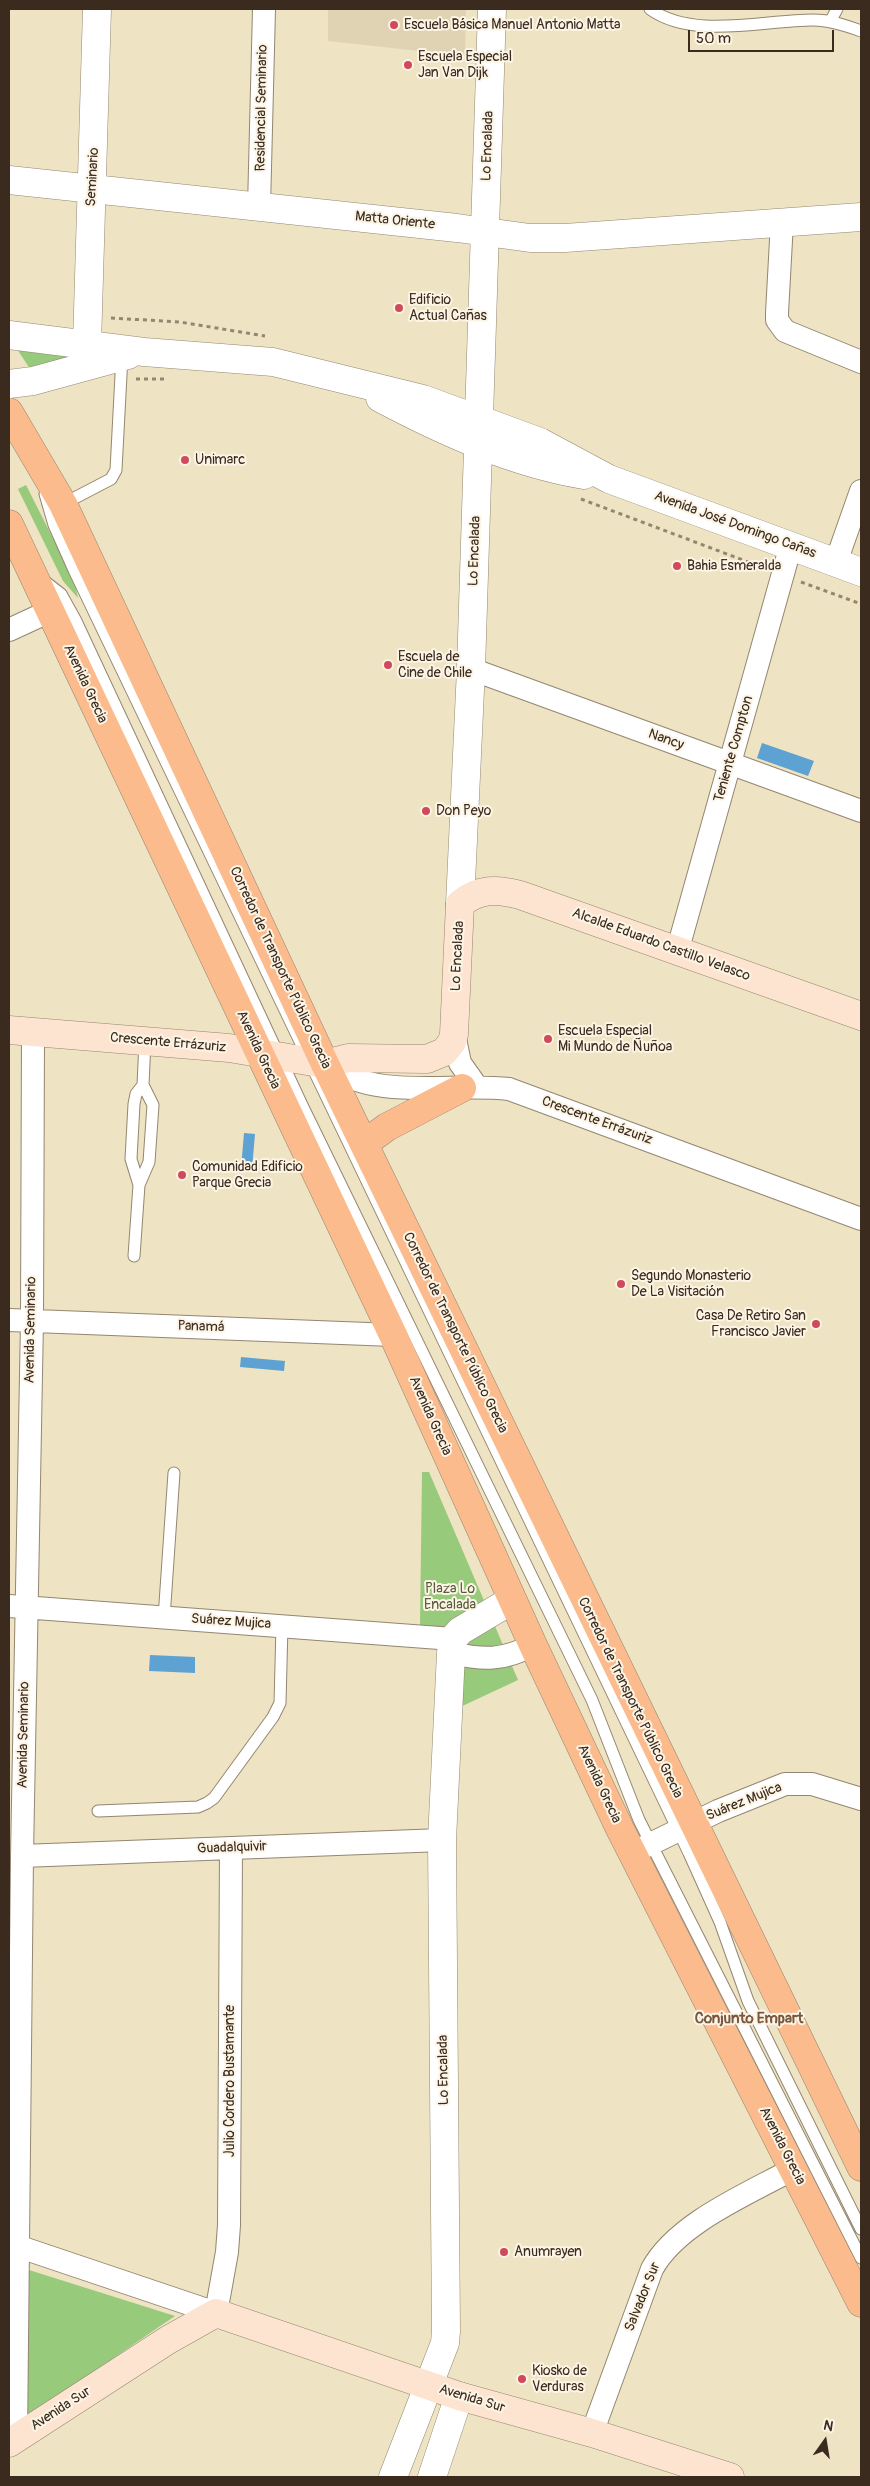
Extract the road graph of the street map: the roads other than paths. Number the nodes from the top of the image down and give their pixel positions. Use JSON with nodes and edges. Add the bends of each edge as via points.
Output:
{"nodes":[{"id":1,"x":97,"y":9,"type":"edge"},
{"id":2,"x":264,"y":9,"type":"edge"},
{"id":3,"x":492,"y":9,"type":"edge"},
{"id":4,"x":650,"y":9,"type":"edge"},
{"id":5,"x":837,"y":9,"type":"edge"},
{"id":6,"x":830,"y":22,"type":"junction"},
{"id":7,"x":861,"y":31,"type":"edge"},
{"id":8,"x":9,"y":180,"type":"edge"},
{"id":9,"x":92,"y":189,"type":"junction"},
{"id":10,"x":260,"y":207,"type":"junction"},
{"id":11,"x":861,"y":217,"type":"edge"},
{"id":12,"x":782,"y":222,"type":"junction"},
{"id":13,"x":485,"y":231,"type":"junction"},
{"id":14,"x":9,"y":335,"type":"edge"},
{"id":15,"x":87,"y":344,"type":"junction"},
{"id":16,"x":133,"y":354,"type":"junction"},
{"id":17,"x":861,"y":362,"type":"edge"},
{"id":18,"x":9,"y":384,"type":"edge"},
{"id":19,"x":9,"y":412,"type":"edge"},
{"id":20,"x":478,"y":431,"type":"junction"},
{"id":21,"x":31,"y":446,"type":"junction"},
{"id":22,"x":861,"y":491,"type":"edge"},
{"id":23,"x":63,"y":504,"type":"junction"},
{"id":24,"x":9,"y":524,"type":"edge"},
{"id":25,"x":791,"y":545,"type":"junction"},
{"id":26,"x":836,"y":562,"type":"junction"},
{"id":27,"x":29,"y":567,"type":"junction"},
{"id":28,"x":861,"y":572,"type":"edge"},
{"id":29,"x":50,"y":611,"type":"junction"},
{"id":30,"x":9,"y":630,"type":"edge"},
{"id":31,"x":471,"y":669,"type":"junction"},
{"id":32,"x":730,"y":764,"type":"junction"},
{"id":33,"x":861,"y":811,"type":"edge"},
{"id":34,"x":460,"y":904,"type":"junction"},
{"id":35,"x":677,"y":952,"type":"junction"},
{"id":36,"x":861,"y":1016,"type":"edge"},
{"id":37,"x":21,"y":1031,"type":"edge"},
{"id":38,"x":454,"y":1034,"type":"junction"},
{"id":39,"x":145,"y":1041,"type":"junction"},
{"id":40,"x":270,"y":1054,"type":"junction"},
{"id":41,"x":317,"y":1062,"type":"junction"},
{"id":42,"x":143,"y":1085,"type":"junction"},
{"id":43,"x":470,"y":1087,"type":"junction"},
{"id":44,"x":365,"y":1143,"type":"junction"},
{"id":45,"x":139,"y":1185,"type":"junction"},
{"id":46,"x":861,"y":1219,"type":"edge"},
{"id":47,"x":134,"y":1256,"type":"dead end"},
{"id":48,"x":9,"y":1320,"type":"edge"},
{"id":49,"x":32,"y":1321,"type":"junction"},
{"id":50,"x":393,"y":1334,"type":"junction"},
{"id":51,"x":174,"y":1473,"type":"dead end"},
{"id":52,"x":512,"y":1600,"type":"junction"},
{"id":53,"x":18,"y":1607,"type":"edge"},
{"id":54,"x":164,"y":1618,"type":"junction"},
{"id":55,"x":282,"y":1626,"type":"junction"},
{"id":56,"x":533,"y":1645,"type":"junction"},
{"id":57,"x":452,"y":1646,"type":"junction"},
{"id":58,"x":861,"y":1800,"type":"edge"},
{"id":59,"x":98,"y":1811,"type":"dead end"},
{"id":60,"x":686,"y":1826,"type":"junction"},
{"id":61,"x":442,"y":1840,"type":"junction"},
{"id":62,"x":231,"y":1848,"type":"junction"},
{"id":63,"x":641,"y":1848,"type":"junction"},
{"id":64,"x":22,"y":1856,"type":"junction"},
{"id":65,"x":858,"y":2151,"type":"edge"},
{"id":66,"x":793,"y":2169,"type":"junction"},
{"id":67,"x":861,"y":2229,"type":"edge"},
{"id":68,"x":17,"y":2246,"type":"junction"},
{"id":69,"x":861,"y":2258,"type":"edge"},
{"id":70,"x":861,"y":2303,"type":"edge"},
{"id":71,"x":216,"y":2313,"type":"junction"},
{"id":72,"x":428,"y":2386,"type":"junction"},
{"id":73,"x":459,"y":2396,"type":"junction"},
{"id":74,"x":592,"y":2433,"type":"junction"},
{"id":75,"x":12,"y":2440,"type":"edge"},
{"id":76,"x":393,"y":2477,"type":"edge"},
{"id":77,"x":432,"y":2477,"type":"edge"},
{"id":78,"x":730,"y":2477,"type":"edge"}],
"edges":[{"from":1,"to":9,"type":"street","name":"Seminario"},
{"from":2,"to":10,"type":"street","name":"Residencial Seminario"},
{"from":3,"to":13,"type":"street","name":"Lo Encalada"},
{"from":4,"to":6,"type":"lane","via":[[675,20],[710,25]]},
{"from":5,"to":6,"type":"lane"},
{"from":6,"to":7,"type":"lane"},
{"from":8,"to":9,"type":"street","name":"Matta Oriente"},
{"from":9,"to":10,"type":"street","name":"Matta Oriente"},
{"from":9,"to":15,"type":"street","name":"Seminario"},
{"from":10,"to":13,"type":"street","name":"Matta Oriente"},
{"from":11,"to":12,"type":"street","name":"Matta Oriente"},
{"from":12,"to":13,"type":"street","name":"Matta Oriente","via":[[564,238],[530,238]]},
{"from":12,"to":17,"type":"street","via":[[777,313],[780,326],[791,334]]},
{"from":13,"to":20,"type":"street","name":"Lo Encalada"},
{"from":14,"to":15,"type":"street","name":"Avenida José Domingo Cañas"},
{"from":15,"to":16,"type":"street","name":"Avenida José Domingo Cañas"},
{"from":16,"to":18,"type":"street","name":"Avenida José Domingo Cañas"},
{"from":16,"to":20,"type":"street","name":"Avenida José Domingo Cañas","via":[[273,362],[350,382],[421,420]]},
{"from":16,"to":23,"type":"lane","via":[[116,470],[111,478]]},
{"from":19,"to":21,"type":"main road"},
{"from":20,"to":25,"type":"street","name":"Avenida José Domingo Cañas","via":[[555,470],[609,479]]},
{"from":20,"to":31,"type":"street","name":"Lo Encalada"},
{"from":21,"to":23,"type":"main road"},
{"from":21,"to":41,"type":"lane","name":"Corredor de Transporte Público Grecia","via":[[54,525]]},
{"from":22,"to":26,"type":"street"},
{"from":23,"to":41,"type":"main road"},
{"from":24,"to":27,"type":"main road","name":"Avenida Grecia"},
{"from":25,"to":26,"type":"street","name":"Avenida José Domingo Cañas"},
{"from":25,"to":32,"type":"street","name":"Teniente Compton"},
{"from":26,"to":28,"type":"street","name":"Avenida José Domingo Cañas"},
{"from":27,"to":29,"type":"main road","name":"Avenida Grecia"},
{"from":27,"to":40,"type":"lane","via":[[61,594],[76,621]]},
{"from":29,"to":30,"type":"street"},
{"from":29,"to":40,"type":"main road","name":"Avenida Grecia"},
{"from":31,"to":32,"type":"street","name":"Nancy"},
{"from":31,"to":34,"type":"street","name":"Lo Encalada"},
{"from":32,"to":33,"type":"street","name":"Nancy"},
{"from":32,"to":35,"type":"street","name":"Teniente Compton"},
{"from":34,"to":35,"type":"main road","name":"Alcalde Eduardo Castillo Velasco","via":[[484,891],[507,892]]},
{"from":34,"to":38,"type":"main road","name":"Lo Encalada"},
{"from":35,"to":36,"type":"main road","name":"Alcalde Eduardo Castillo Velasco"},
{"from":37,"to":39,"type":"main road","name":"Crescente Errázuriz"},
{"from":37,"to":49,"type":"street","name":"Avenida Seminario"},
{"from":38,"to":41,"type":"main road","name":"Crescente Errázuriz","via":[[444,1052],[427,1059],[356,1058]]},
{"from":38,"to":43,"type":"street","name":"Lo Encalada","via":[[460,1063]]},
{"from":39,"to":40,"type":"main road","name":"Crescente Errázuriz"},
{"from":39,"to":42,"type":"lane"},
{"from":40,"to":41,"type":"main road","name":"Crescente Errázuriz"},
{"from":40,"to":50,"type":"main road","name":"Avenida Grecia"},
{"from":40,"to":63,"type":"lane","via":[[592,1700],[635,1811]]},
{"from":41,"to":43,"type":"street","name":"Crescente Errázuriz","via":[[344,1075],[390,1086],[429,1090]]},
{"from":41,"to":44,"type":"main road"},
{"from":41,"to":60,"type":"lane","name":"Corredor de Transporte Público Grecia"},
{"from":42,"to":45,"type":"lane","via":[[134,1098],[132,1141],[132,1167]]},
{"from":42,"to":45,"type":"lane","via":[[153,1105],[149,1162]]},
{"from":43,"to":44,"type":"main road","via":[[387,1127]]},
{"from":43,"to":46,"type":"street","name":"Crescente Errázuriz","via":[[509,1089]]},
{"from":44,"to":60,"type":"main road"},
{"from":45,"to":47,"type":"lane"},
{"from":48,"to":49,"type":"street","name":"Panamá"},
{"from":49,"to":50,"type":"street","name":"Panamá"},
{"from":49,"to":53,"type":"street","name":"Avenida Seminario"},
{"from":50,"to":52,"type":"main road","name":"Avenida Grecia"},
{"from":51,"to":54,"type":"lane"},
{"from":52,"to":56,"type":"main road","name":"Avenida Grecia"},
{"from":52,"to":57,"type":"street","via":[[460,1631]]},
{"from":53,"to":54,"type":"street","name":"Suárez Mujica"},
{"from":53,"to":64,"type":"street","name":"Avenida Seminario"},
{"from":54,"to":55,"type":"street","name":"Suárez Mujica"},
{"from":55,"to":57,"type":"street","name":"Suárez Mujica"},
{"from":55,"to":59,"type":"lane","via":[[280,1703],[274,1717],[214,1798],[198,1807]]},
{"from":56,"to":57,"type":"street","via":[[502,1658],[486,1659]]},
{"from":56,"to":63,"type":"main road","name":"Avenida Grecia"},
{"from":57,"to":61,"type":"street","name":"Lo Encalada"},
{"from":58,"to":60,"type":"street","name":"Suárez Mujica","via":[[812,1784],[785,1784]]},
{"from":60,"to":63,"type":"street","name":"Suárez Mujica"},
{"from":60,"to":65,"type":"main road"},
{"from":60,"to":67,"type":"lane","name":"Corredor de Transporte Público Grecia","via":[[748,2001]]},
{"from":61,"to":62,"type":"street","name":"Guadalquivir"},
{"from":61,"to":72,"type":"street","name":"Lo Encalada","via":[[446,2321],[445,2343]]},
{"from":62,"to":64,"type":"street","name":"Guadalquivir"},
{"from":62,"to":71,"type":"street","name":"Julio Cordero Bustamante","via":[[229,2224]]},
{"from":63,"to":66,"type":"main road","name":"Avenida Grecia"},
{"from":63,"to":69,"type":"lane"},
{"from":64,"to":68,"type":"street","name":"Avenida Seminario"},
{"from":66,"to":70,"type":"main road","name":"Avenida Grecia"},
{"from":66,"to":74,"type":"street","name":"Salvador Sur","via":[[682,2232],[661,2253],[652,2269]]},
{"from":68,"to":71,"type":"street","name":"Avenida Sur"},
{"from":68,"to":75,"type":"street","name":"Avenida Seminario"},
{"from":71,"to":72,"type":"main road","name":"Avenida Sur"},
{"from":71,"to":75,"type":"main road","name":"Avenida Sur"},
{"from":72,"to":73,"type":"main road","name":"Avenida Sur"},
{"from":72,"to":76,"type":"street","name":"Lo Encalada"},
{"from":73,"to":74,"type":"main road","name":"Avenida Sur"},
{"from":73,"to":77,"type":"street"},
{"from":74,"to":78,"type":"main road","name":"Avenida Sur"}]}
